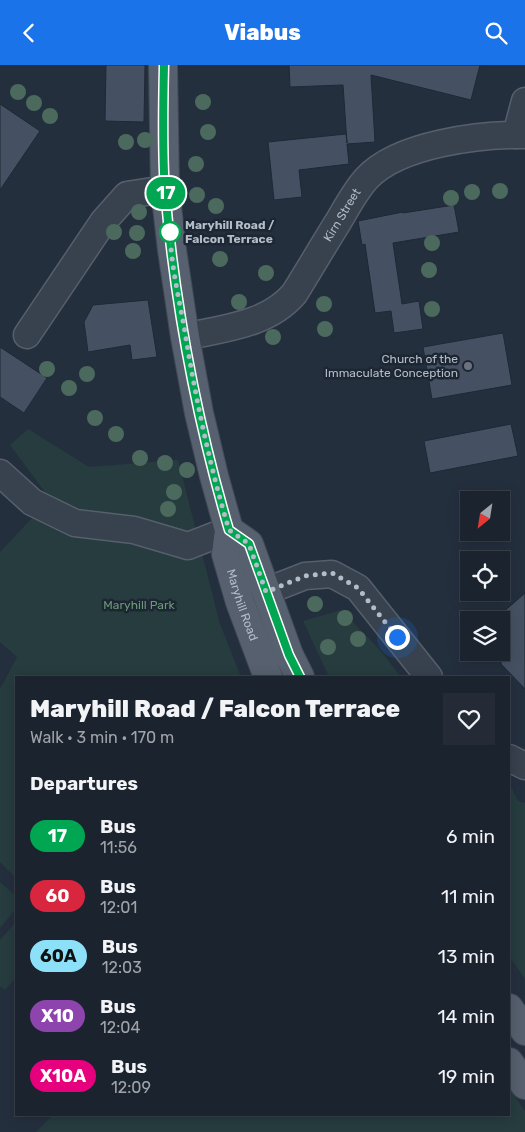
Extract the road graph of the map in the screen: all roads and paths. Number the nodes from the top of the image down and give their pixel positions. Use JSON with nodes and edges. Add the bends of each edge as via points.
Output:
{"nodes":[{"id":1,"x":164,"y":65,"type":"edge"},
{"id":2,"x":525,"y":101,"type":"edge"},
{"id":3,"x":521,"y":135,"type":"edge"},
{"id":4,"x":165,"y":189,"type":"junction"},
{"id":5,"x":27,"y":335,"type":"dead end"},
{"id":6,"x":185,"y":337,"type":"junction"},
{"id":7,"x":0,"y":473,"type":"edge"},
{"id":8,"x":229,"y":530,"type":"junction"},
{"id":9,"x":266,"y":592,"type":"junction"},
{"id":10,"x":240,"y":601,"type":"junction"},
{"id":11,"x":268,"y":676,"type":"edge"},
{"id":12,"x":300,"y":676,"type":"edge"},
{"id":13,"x":428,"y":676,"type":"edge"},
{"id":14,"x":510,"y":759,"type":"edge"},
{"id":15,"x":525,"y":767,"type":"edge"},
{"id":16,"x":510,"y":1009,"type":"edge"},
{"id":17,"x":525,"y":1031,"type":"edge"},
{"id":18,"x":510,"y":1063,"type":"edge"},
{"id":19,"x":525,"y":1085,"type":"edge"}],
"edges":[{"from":1,"to":4,"type":"main road","name":"Maryhill Road"},
{"from":2,"to":3,"type":"street"},
{"from":3,"to":6,"type":"street","name":"Kirn Street","via":[[461,140],[419,149],[380,167],[355,193],[285,304],[258,320]]},
{"from":4,"to":5,"type":"street","via":[[127,195],[103,222]]},
{"from":4,"to":6,"type":"main road","name":"Maryhill Road"},
{"from":6,"to":8,"type":"main road","name":"Maryhill Road","via":[[201,422]]},
{"from":7,"to":8,"type":"street","via":[[32,502],[75,523],[134,530],[188,546]]},
{"from":8,"to":9,"type":"main road","via":[[249,544]]},
{"from":8,"to":10,"type":"main road","name":"Maryhill Road","via":[[226,554]]},
{"from":9,"to":10,"type":"street"},
{"from":9,"to":12,"type":"main road"},
{"from":9,"to":13,"type":"street","via":[[305,576],[332,573],[358,588]]},
{"from":10,"to":11,"type":"main road","name":"Maryhill Road"},
{"from":14,"to":15,"type":"street"},
{"from":16,"to":17,"type":"main road"},
{"from":18,"to":19,"type":"main road"}]}
